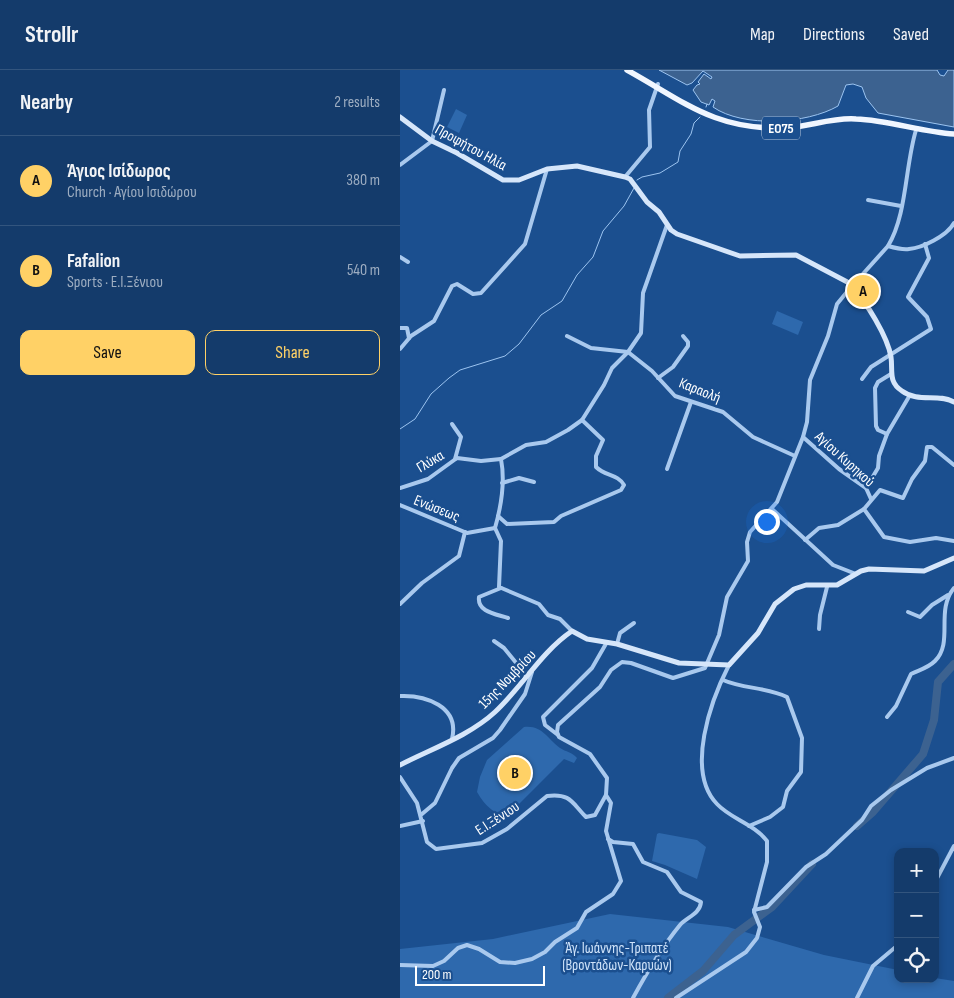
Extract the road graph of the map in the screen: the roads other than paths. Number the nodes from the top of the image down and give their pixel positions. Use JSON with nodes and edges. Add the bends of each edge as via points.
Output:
{"nodes":[{"id":1,"x":627,"y":70,"type":"edge"},
{"id":2,"x":634,"y":70,"type":"edge"},
{"id":3,"x":658,"y":86,"type":"junction"},
{"id":4,"x":444,"y":90,"type":"dead end"},
{"id":5,"x":400,"y":117,"type":"edge"},
{"id":6,"x":916,"y":130,"type":"junction"},
{"id":7,"x":951,"y":134,"type":"edge"},
{"id":8,"x":432,"y":142,"type":"junction"},
{"id":9,"x":400,"y":165,"type":"edge"},
{"id":10,"x":547,"y":168,"type":"junction"},
{"id":11,"x":625,"y":177,"type":"junction"},
{"id":12,"x":868,"y":200,"type":"dead end"},
{"id":13,"x":901,"y":206,"type":"junction"},
{"id":14,"x":954,"y":224,"type":"edge"},
{"id":15,"x":667,"y":226,"type":"junction"},
{"id":16,"x":926,"y":244,"type":"junction"},
{"id":17,"x":888,"y":246,"type":"junction"},
{"id":18,"x":400,"y":257,"type":"edge"},
{"id":19,"x":408,"y":262,"type":"dead end"},
{"id":20,"x":852,"y":286,"type":"junction"},
{"id":21,"x":400,"y":328,"type":"edge"},
{"id":22,"x":567,"y":336,"type":"dead end"},
{"id":23,"x":683,"y":336,"type":"dead end"},
{"id":24,"x":410,"y":338,"type":"junction"},
{"id":25,"x":400,"y":349,"type":"edge"},
{"id":26,"x":628,"y":352,"type":"junction"},
{"id":27,"x":891,"y":356,"type":"junction"},
{"id":28,"x":890,"y":374,"type":"junction"},
{"id":29,"x":658,"y":378,"type":"junction"},
{"id":30,"x":862,"y":379,"type":"dead end"},
{"id":31,"x":910,"y":395,"type":"junction"},
{"id":32,"x":690,"y":402,"type":"junction"},
{"id":33,"x":954,"y":402,"type":"edge"},
{"id":34,"x":582,"y":420,"type":"junction"},
{"id":35,"x":452,"y":424,"type":"dead end"},
{"id":36,"x":887,"y":434,"type":"junction"},
{"id":37,"x":804,"y":437,"type":"junction"},
{"id":38,"x":795,"y":456,"type":"junction"},
{"id":39,"x":455,"y":459,"type":"junction"},
{"id":40,"x":501,"y":459,"type":"junction"},
{"id":41,"x":954,"y":465,"type":"edge"},
{"id":42,"x":667,"y":468,"type":"dead end"},
{"id":43,"x":534,"y":482,"type":"dead end"},
{"id":44,"x":502,"y":483,"type":"junction"},
{"id":45,"x":400,"y":488,"type":"edge"},
{"id":46,"x":866,"y":488,"type":"junction"},
{"id":47,"x":871,"y":499,"type":"junction"},
{"id":48,"x":400,"y":505,"type":"edge"},
{"id":49,"x":772,"y":509,"type":"junction"},
{"id":50,"x":864,"y":509,"type":"junction"},
{"id":51,"x":498,"y":516,"type":"junction"},
{"id":52,"x":494,"y":528,"type":"junction"},
{"id":53,"x":465,"y":532,"type":"junction"},
{"id":54,"x":805,"y":540,"type":"junction"},
{"id":55,"x":954,"y":542,"type":"edge"},
{"id":56,"x":954,"y":558,"type":"edge"},
{"id":57,"x":856,"y":574,"type":"junction"},
{"id":58,"x":827,"y":587,"type":"junction"},
{"id":59,"x":501,"y":588,"type":"junction"},
{"id":60,"x":954,"y":588,"type":"edge"},
{"id":61,"x":948,"y":596,"type":"junction"},
{"id":62,"x":400,"y":604,"type":"edge"},
{"id":63,"x":908,"y":612,"type":"dead end"},
{"id":64,"x":508,"y":618,"type":"dead end"},
{"id":65,"x":634,"y":623,"type":"dead end"},
{"id":66,"x":819,"y":629,"type":"dead end"},
{"id":67,"x":572,"y":631,"type":"junction"},
{"id":68,"x":494,"y":642,"type":"dead end"},
{"id":69,"x":607,"y":642,"type":"junction"},
{"id":70,"x":617,"y":644,"type":"junction"},
{"id":71,"x":730,"y":665,"type":"junction"},
{"id":72,"x":707,"y":666,"type":"junction"},
{"id":73,"x":533,"y":670,"type":"junction"},
{"id":74,"x":526,"y":676,"type":"junction"},
{"id":75,"x":723,"y":680,"type":"junction"},
{"id":76,"x":400,"y":696,"type":"edge"},
{"id":77,"x":887,"y":717,"type":"dead end"},
{"id":78,"x":558,"y":735,"type":"junction"},
{"id":79,"x":452,"y":738,"type":"junction"},
{"id":80,"x":954,"y":758,"type":"edge"},
{"id":81,"x":400,"y":765,"type":"edge"},
{"id":82,"x":400,"y":777,"type":"edge"},
{"id":83,"x":606,"y":795,"type":"junction"},
{"id":84,"x":422,"y":814,"type":"junction"},
{"id":85,"x":422,"y":821,"type":"junction"},
{"id":86,"x":400,"y":826,"type":"edge"},
{"id":87,"x":749,"y":826,"type":"junction"},
{"id":88,"x":608,"y":839,"type":"junction"},
{"id":89,"x":954,"y":846,"type":"edge"},
{"id":90,"x":939,"y":874,"type":"edge"},
{"id":91,"x":754,"y":912,"type":"junction"},
{"id":92,"x":894,"y":948,"type":"edge"},
{"id":93,"x":400,"y":965,"type":"edge"},
{"id":94,"x":633,"y":998,"type":"edge"},
{"id":95,"x":676,"y":998,"type":"edge"},
{"id":96,"x":857,"y":998,"type":"edge"}],
"edges":[{"from":1,"to":3,"type":"main road","number":"ΕΟ75"},
{"from":2,"to":3,"type":"main road","number":"ΕΟ75"},
{"from":3,"to":6,"type":"main road","number":"ΕΟ75","via":[[708,116],[744,127],[793,128],[856,119]]},
{"from":3,"to":7,"type":"main road","number":"ΕΟ75","via":[[707,112],[739,123],[787,125],[856,115]]},
{"from":3,"to":11,"type":"street","via":[[649,110],[651,143]]},
{"from":4,"to":8,"type":"street"},
{"from":5,"to":8,"type":"street","name":"Προφήτου Ηλία"},
{"from":6,"to":7,"type":"main road","number":"ΕΟ75"},
{"from":6,"to":13,"type":"street","via":[[908,157]]},
{"from":8,"to":9,"type":"street"},
{"from":8,"to":10,"type":"street","name":"Προφήτου Ηλία","via":[[506,181],[519,180]]},
{"from":10,"to":11,"type":"street","name":"Προφήτου Ηλία","via":[[580,166]]},
{"from":10,"to":24,"type":"street","via":[[525,244],[481,293],[473,294],[456,284],[452,286],[434,321]]},
{"from":11,"to":15,"type":"street","via":[[659,212]]},
{"from":12,"to":13,"type":"street"},
{"from":13,"to":17,"type":"street","via":[[895,234]]},
{"from":14,"to":16,"type":"street"},
{"from":15,"to":20,"type":"street","via":[[677,234],[740,256],[796,255]]},
{"from":15,"to":26,"type":"street","via":[[644,292],[643,329]]},
{"from":16,"to":17,"type":"street","via":[[910,250]]},
{"from":16,"to":27,"type":"street","via":[[929,258],[908,297],[927,317],[931,329]]},
{"from":17,"to":20,"type":"street"},
{"from":18,"to":19,"type":"street"},
{"from":20,"to":27,"type":"street","via":[[867,303]]},
{"from":20,"to":37,"type":"street","via":[[837,304],[831,330],[810,380]]},
{"from":21,"to":24,"type":"street","via":[[407,328]]},
{"from":22,"to":26,"type":"street","via":[[591,348]]},
{"from":23,"to":29,"type":"street","via":[[688,346],[673,367]]},
{"from":24,"to":25,"type":"street"},
{"from":26,"to":29,"type":"street","name":"Καραολή"},
{"from":26,"to":34,"type":"street","via":[[612,368]]},
{"from":27,"to":28,"type":"street"},
{"from":27,"to":30,"type":"street","via":[[871,367]]},
{"from":28,"to":31,"type":"street","via":[[896,387]]},
{"from":28,"to":36,"type":"street","via":[[878,382],[875,390],[876,426]]},
{"from":29,"to":32,"type":"street","name":"Καραολή","via":[[673,395]]},
{"from":31,"to":33,"type":"street","via":[[946,398]]},
{"from":31,"to":36,"type":"street"},
{"from":32,"to":38,"type":"street","name":"Καραολή","via":[[723,412],[753,437]]},
{"from":32,"to":42,"type":"street"},
{"from":34,"to":40,"type":"street","via":[[546,442],[526,445]]},
{"from":34,"to":51,"type":"street","via":[[604,440],[596,456],[596,467],[621,480],[624,485],[621,490],[545,524],[507,524]]},
{"from":35,"to":39,"type":"street","via":[[461,436]]},
{"from":36,"to":46,"type":"street","via":[[879,466]]},
{"from":37,"to":38,"type":"street"},
{"from":37,"to":46,"type":"street","name":"Αγίου Κυρηκού"},
{"from":38,"to":49,"type":"street"},
{"from":39,"to":40,"type":"street","name":"Γλύκα"},
{"from":39,"to":45,"type":"street","name":"Γλύκα","via":[[428,479]]},
{"from":40,"to":44,"type":"street"},
{"from":41,"to":47,"type":"street","via":[[932,447],[927,447],[925,462],[903,498],[883,490]]},
{"from":43,"to":44,"type":"street","via":[[519,478]]},
{"from":44,"to":51,"type":"street"},
{"from":46,"to":47,"type":"street","name":"Αγίου Κυρηκού"},
{"from":47,"to":50,"type":"street"},
{"from":48,"to":53,"type":"street","name":"Ενώσεως"},
{"from":49,"to":54,"type":"street"},
{"from":49,"to":72,"type":"street","via":[[750,532],[748,561],[727,597],[719,635]]},
{"from":50,"to":54,"type":"street","via":[[838,525],[820,528]]},
{"from":50,"to":55,"type":"street","via":[[884,537],[910,542],[936,538]]},
{"from":51,"to":52,"type":"street"},
{"from":52,"to":53,"type":"street","name":"Ενώσεως"},
{"from":52,"to":59,"type":"street","via":[[501,541],[498,582]]},
{"from":53,"to":62,"type":"street","via":[[459,556]]},
{"from":54,"to":57,"type":"street","via":[[837,568]]},
{"from":56,"to":57,"type":"street","via":[[924,571],[870,569]]},
{"from":57,"to":58,"type":"street","via":[[840,584]]},
{"from":58,"to":66,"type":"street"},
{"from":58,"to":71,"type":"street","via":[[806,585],[794,589],[774,604],[758,632]]},
{"from":59,"to":64,"type":"street","via":[[482,595],[479,603],[482,609]]},
{"from":59,"to":67,"type":"street","via":[[538,604],[548,615],[560,618]]},
{"from":60,"to":61,"type":"street"},
{"from":61,"to":63,"type":"street","via":[[920,616]]},
{"from":61,"to":77,"type":"street","via":[[944,615],[944,650],[930,665],[911,674]]},
{"from":65,"to":70,"type":"street","via":[[620,633]]},
{"from":67,"to":69,"type":"street","via":[[587,639]]},
{"from":67,"to":73,"type":"street","name":"15ης Νομβρίου"},
{"from":68,"to":74,"type":"street","via":[[504,648]]},
{"from":69,"to":70,"type":"street"},
{"from":69,"to":78,"type":"street","via":[[592,668],[543,717],[545,724]]},
{"from":70,"to":72,"type":"street","via":[[679,662]]},
{"from":71,"to":72,"type":"street"},
{"from":71,"to":75,"type":"street"},
{"from":72,"to":78,"type":"street","via":[[673,678],[631,662],[622,662],[611,670],[600,687],[561,721],[557,727]]},
{"from":73,"to":74,"type":"street","name":"15ης Νομβρίου"},
{"from":73,"to":84,"type":"street","via":[[525,694],[500,730],[459,758],[435,803]]},
{"from":74,"to":79,"type":"street","name":"15ης Νομβρίου","via":[[493,714]]},
{"from":75,"to":87,"type":"street","via":[[705,731],[702,772],[706,788],[716,802]]},
{"from":75,"to":87,"type":"street","via":[[787,697],[803,741],[801,772],[787,791],[784,806],[770,817]]},
{"from":76,"to":79,"type":"street","via":[[422,697],[439,703],[453,725]]},
{"from":78,"to":83,"type":"street","via":[[591,756],[607,778]]},
{"from":79,"to":81,"type":"street","name":"15ης Νομβρίου"},
{"from":80,"to":91,"type":"street","via":[[927,768],[891,790],[767,907]]},
{"from":82,"to":84,"type":"street"},
{"from":83,"to":85,"type":"street","name":"Ε.Ι.Ξένιου","via":[[595,815],[589,818],[570,799],[544,798],[510,827],[482,843],[436,848],[427,842]]},
{"from":83,"to":88,"type":"street","via":[[611,803],[606,822]]},
{"from":84,"to":85,"type":"street"},
{"from":85,"to":86,"type":"street"},
{"from":87,"to":91,"type":"street","via":[[765,838],[768,848]]},
{"from":88,"to":93,"type":"street","via":[[621,878],[618,890],[589,909],[577,928],[542,954],[526,961],[504,963],[467,945],[433,966]]},
{"from":88,"to":94,"type":"street","via":[[633,844],[643,862],[667,872],[681,892],[701,902],[699,909],[681,924],[652,964]]},
{"from":89,"to":90,"type":"street"},
{"from":91,"to":95,"type":"street","via":[[760,931],[746,952]]},
{"from":92,"to":96,"type":"street","via":[[873,966]]}]}
